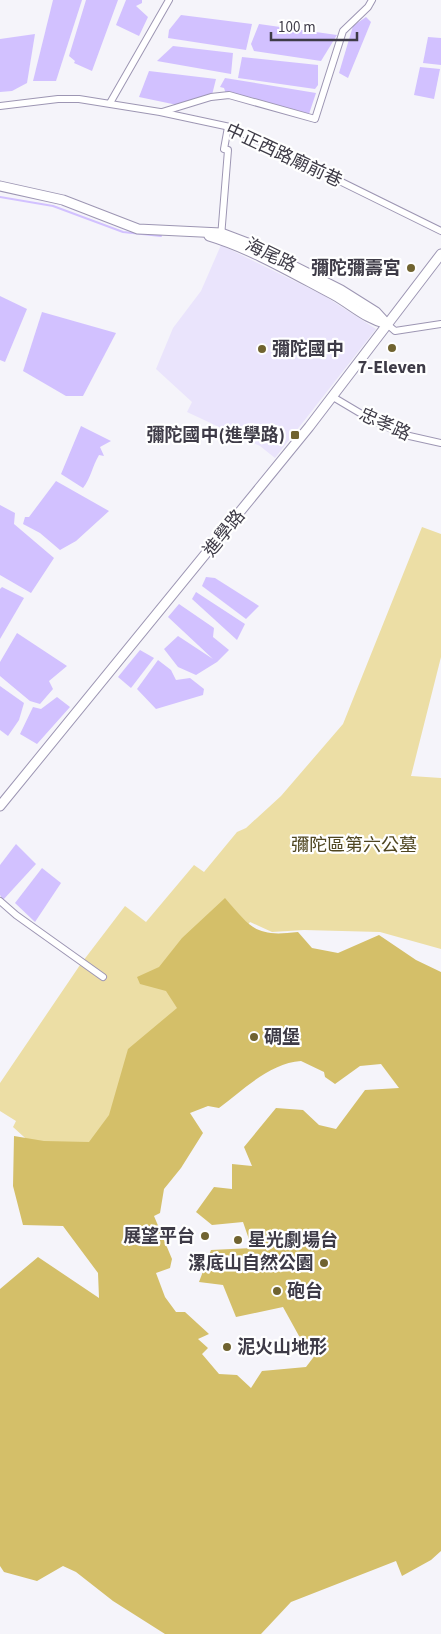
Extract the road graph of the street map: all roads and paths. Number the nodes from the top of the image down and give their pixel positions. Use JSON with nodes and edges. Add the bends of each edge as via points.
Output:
{"nodes":[{"id":1,"x":170,"y":0,"type":"edge"},
{"id":2,"x":372,"y":0,"type":"edge"},
{"id":3,"x":110,"y":103,"type":"junction"},
{"id":4,"x":0,"y":106,"type":"edge"},
{"id":5,"x":160,"y":112,"type":"junction"},
{"id":6,"x":228,"y":127,"type":"junction"},
{"id":7,"x":0,"y":186,"type":"edge"},
{"id":8,"x":441,"y":231,"type":"edge"},
{"id":9,"x":221,"y":236,"type":"junction"},
{"id":10,"x":441,"y":254,"type":"edge"},
{"id":11,"x":387,"y":324,"type":"junction"},
{"id":12,"x":441,"y":324,"type":"edge"},
{"id":13,"x":332,"y":397,"type":"junction"},
{"id":14,"x":441,"y":444,"type":"edge"},
{"id":15,"x":0,"y":806,"type":"edge"},
{"id":16,"x":0,"y":901,"type":"edge"},
{"id":17,"x":103,"y":977,"type":"dead end"}],
"edges":[{"from":1,"to":3,"type":"street"},
{"from":2,"to":5,"type":"street","via":[[343,31],[315,119],[229,95]]},
{"from":3,"to":4,"type":"street","name":"中正西路廟前巷","via":[[78,98]]},
{"from":3,"to":5,"type":"street","name":"中正西路廟前巷"},
{"from":5,"to":6,"type":"street","name":"中正西路廟前巷"},
{"from":6,"to":8,"type":"street","name":"中正西路廟前巷"},
{"from":6,"to":9,"type":"street","via":[[224,149],[228,150]]},
{"from":7,"to":9,"type":"street","name":"海尾路","via":[[63,200],[138,229]]},
{"from":9,"to":11,"type":"street","name":"海尾路","via":[[250,244],[341,290],[376,312]]},
{"from":10,"to":11,"type":"street","name":"進學路"},
{"from":11,"to":12,"type":"street","via":[[395,331]]},
{"from":11,"to":13,"type":"street","name":"進學路"},
{"from":13,"to":14,"type":"street","name":"忠孝路","via":[[398,432]]},
{"from":13,"to":15,"type":"street","name":"進學路"},
{"from":16,"to":17,"type":"street"}]}
